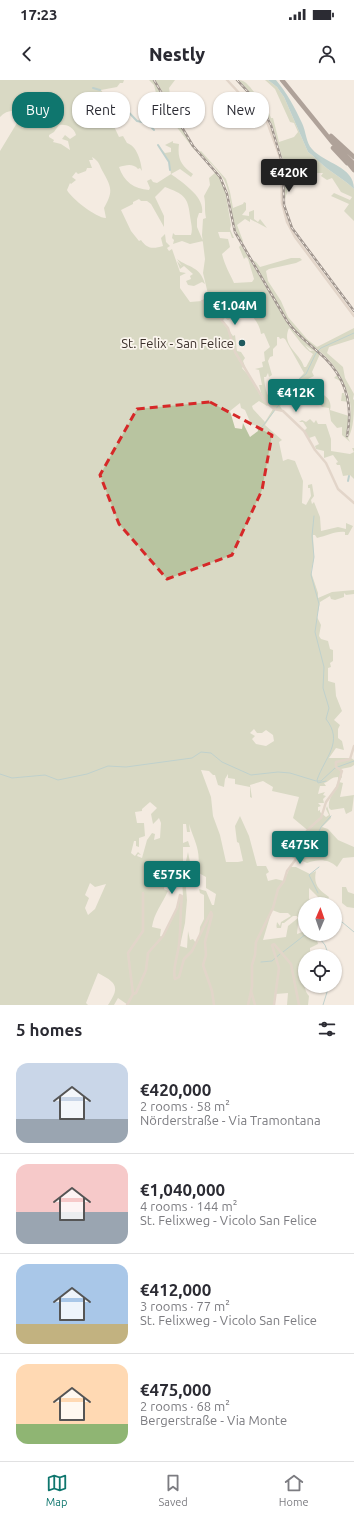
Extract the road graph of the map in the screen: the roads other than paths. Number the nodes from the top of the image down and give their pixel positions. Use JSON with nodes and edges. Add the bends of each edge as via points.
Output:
{"nodes":[{"id":1,"x":227,"y":80,"type":"edge"},
{"id":2,"x":282,"y":80,"type":"edge"},
{"id":3,"x":285,"y":80,"type":"edge"},
{"id":4,"x":292,"y":93,"type":"junction"},
{"id":5,"x":313,"y":125,"type":"dead end"},
{"id":6,"x":331,"y":136,"type":"junction"},
{"id":7,"x":333,"y":146,"type":"junction"},
{"id":8,"x":354,"y":156,"type":"edge"},
{"id":9,"x":354,"y":160,"type":"edge"},
{"id":10,"x":354,"y":164,"type":"edge"},
{"id":11,"x":354,"y":171,"type":"edge"},
{"id":12,"x":202,"y":302,"type":"dead end"},
{"id":13,"x":354,"y":316,"type":"edge"},
{"id":14,"x":354,"y":503,"type":"edge"},
{"id":15,"x":354,"y":746,"type":"edge"},
{"id":16,"x":143,"y":893,"type":"dead end"},
{"id":17,"x":251,"y":991,"type":"junction"},
{"id":18,"x":133,"y":994,"type":"junction"},
{"id":19,"x":127,"y":1005,"type":"edge"},
{"id":20,"x":214,"y":1005,"type":"edge"},
{"id":21,"x":248,"y":1005,"type":"edge"},
{"id":22,"x":255,"y":1005,"type":"edge"},
{"id":23,"x":274,"y":1005,"type":"edge"},
{"id":24,"x":299,"y":1005,"type":"edge"}],
"edges":[{"from":1,"to":13,"type":"street","via":[[241,95],[254,103],[266,119],[280,160],[282,203],[287,222],[295,237]]},
{"from":2,"to":4,"type":"highway"},
{"from":3,"to":6,"type":"highway"},
{"from":4,"to":5,"type":"highway"},
{"from":4,"to":7,"type":"highway"},
{"from":6,"to":8,"type":"highway"},
{"from":6,"to":9,"type":"highway"},
{"from":7,"to":10,"type":"highway"},
{"from":7,"to":11,"type":"highway"},
{"from":12,"to":14,"type":"street","via":[[215,312],[228,328],[235,352],[264,400],[274,409],[283,411],[304,431],[326,463],[338,489]]},
{"from":15,"to":17,"type":"street","via":[[350,759],[336,762],[336,767],[342,771],[337,787],[326,800],[321,818],[301,837],[296,859],[277,890],[272,908],[255,943]]},
{"from":16,"to":18,"type":"street","via":[[144,931],[128,953]]},
{"from":17,"to":21,"type":"street"},
{"from":17,"to":22,"type":"street"},
{"from":18,"to":19,"type":"street"},
{"from":18,"to":20,"type":"street","via":[[136,993],[146,970],[148,953],[162,936],[181,894],[181,919],[174,978],[178,977],[184,959],[192,950],[211,912],[203,965]]},
{"from":23,"to":24,"type":"street","via":[[279,968],[272,945],[274,944],[291,964]]}]}
